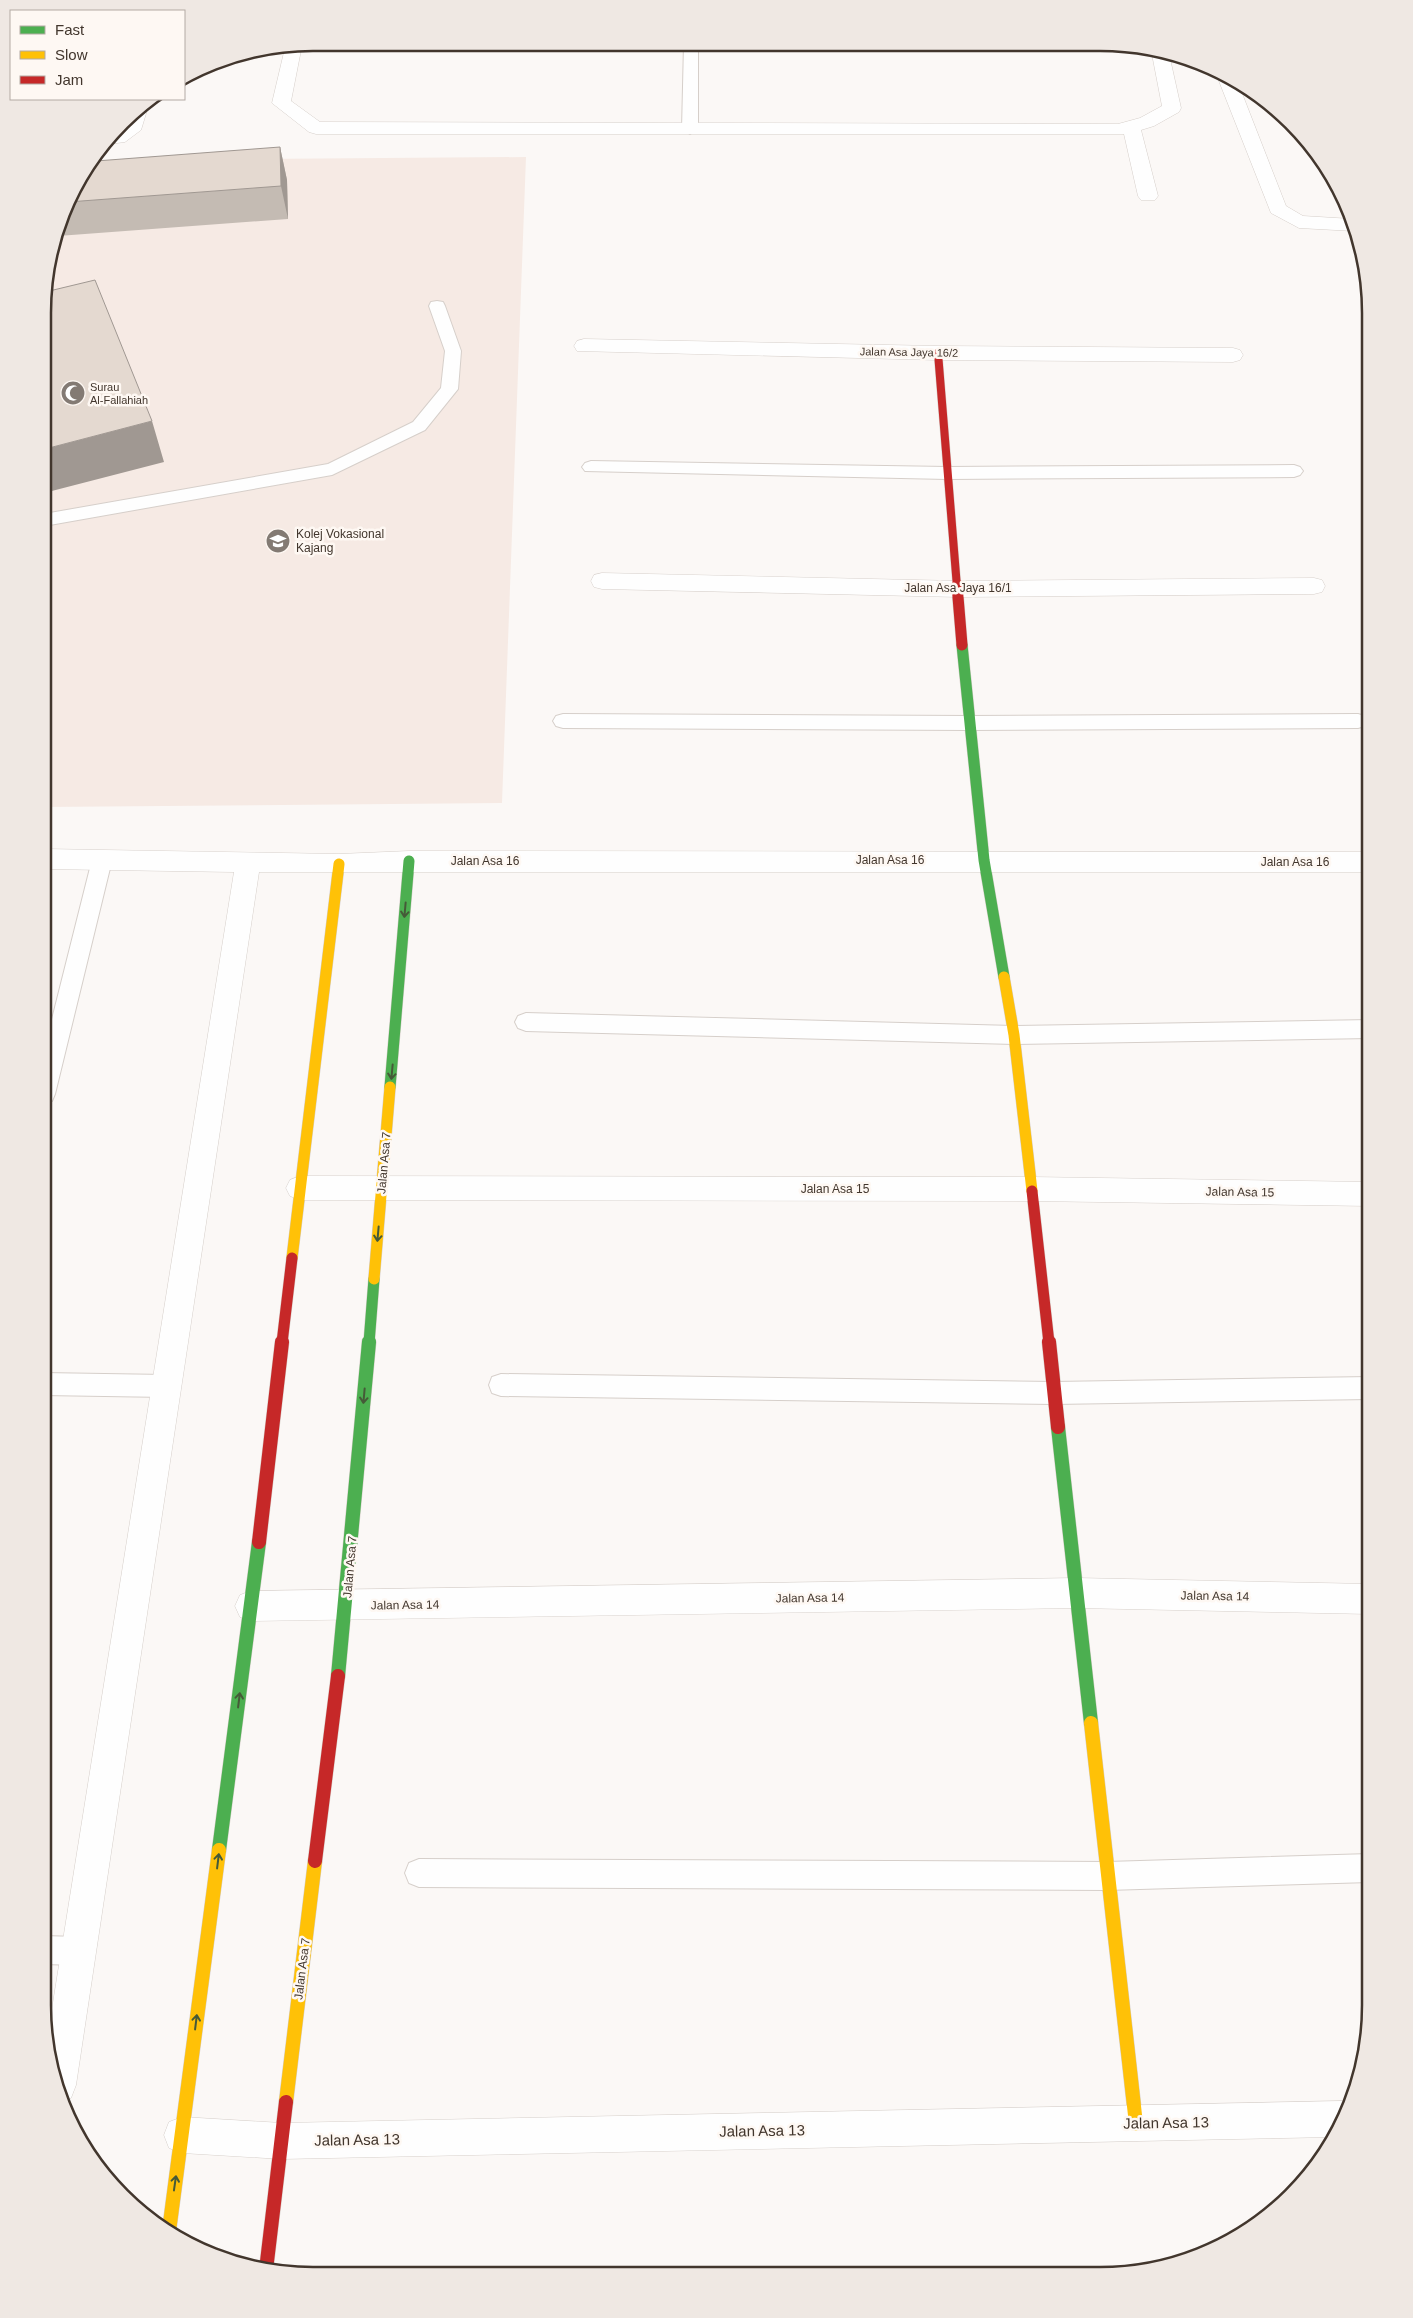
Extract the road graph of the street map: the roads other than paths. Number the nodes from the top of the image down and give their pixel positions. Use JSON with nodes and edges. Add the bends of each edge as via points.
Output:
{"nodes":[{"id":1,"x":690,"y":51,"type":"edge"},
{"id":2,"x":293,"y":52,"type":"edge"},
{"id":3,"x":1161,"y":59,"type":"edge"},
{"id":4,"x":1230,"y":85,"type":"edge"},
{"id":5,"x":135,"y":121,"type":"edge"},
{"id":6,"x":1125,"y":128,"type":"junction"},
{"id":7,"x":690,"y":129,"type":"junction"},
{"id":8,"x":124,"y":132,"type":"edge"},
{"id":9,"x":1148,"y":196,"type":"dead end"},
{"id":10,"x":1346,"y":225,"type":"edge"},
{"id":11,"x":437,"y":306,"type":"dead end"},
{"id":12,"x":584,"y":346,"type":"dead end"},
{"id":13,"x":938,"y":353,"type":"junction"},
{"id":14,"x":1233,"y":355,"type":"dead end"},
{"id":15,"x":591,"y":467,"type":"dead end"},
{"id":16,"x":1294,"y":472,"type":"dead end"},
{"id":17,"x":947,"y":473,"type":"junction"},
{"id":18,"x":51,"y":519,"type":"edge"},
{"id":19,"x":602,"y":581,"type":"dead end"},
{"id":20,"x":1314,"y":586,"type":"dead end"},
{"id":21,"x":960,"y":589,"type":"junction"},
{"id":22,"x":563,"y":721,"type":"dead end"},
{"id":23,"x":1358,"y":721,"type":"dead end"},
{"id":24,"x":969,"y":724,"type":"junction"},
{"id":25,"x":51,"y":859,"type":"edge"},
{"id":26,"x":102,"y":860,"type":"junction"},
{"id":27,"x":984,"y":860,"type":"junction"},
{"id":28,"x":409,"y":861,"type":"junction"},
{"id":29,"x":1362,"y":862,"type":"edge"},
{"id":30,"x":248,"y":864,"type":"junction"},
{"id":31,"x":339,"y":864,"type":"junction"},
{"id":32,"x":526,"y":1022,"type":"dead end"},
{"id":33,"x":1362,"y":1029,"type":"edge"},
{"id":34,"x":1014,"y":1035,"type":"junction"},
{"id":35,"x":51,"y":1066,"type":"edge"},
{"id":36,"x":300,"y":1188,"type":"junction"},
{"id":37,"x":382,"y":1189,"type":"junction"},
{"id":38,"x":1031,"y":1189,"type":"junction"},
{"id":39,"x":1362,"y":1194,"type":"edge"},
{"id":40,"x":51,"y":1384,"type":"edge"},
{"id":41,"x":501,"y":1385,"type":"dead end"},
{"id":42,"x":166,"y":1386,"type":"junction"},
{"id":43,"x":1362,"y":1388,"type":"edge"},
{"id":44,"x":1054,"y":1394,"type":"junction"},
{"id":45,"x":1076,"y":1593,"type":"junction"},
{"id":46,"x":1362,"y":1599,"type":"edge"},
{"id":47,"x":251,"y":1606,"type":"junction"},
{"id":48,"x":346,"y":1606,"type":"junction"},
{"id":49,"x":1362,"y":1868,"type":"edge"},
{"id":50,"x":419,"y":1873,"type":"dead end"},
{"id":51,"x":1107,"y":1876,"type":"junction"},
{"id":52,"x":51,"y":1950,"type":"edge"},
{"id":53,"x":79,"y":1951,"type":"junction"},
{"id":54,"x":60,"y":2072,"type":"edge"},
{"id":55,"x":1336,"y":2119,"type":"edge"},
{"id":56,"x":1136,"y":2124,"type":"junction"},
{"id":57,"x":182,"y":2135,"type":"junction"},
{"id":58,"x":282,"y":2141,"type":"junction"},
{"id":59,"x":170,"y":2224,"type":"edge"},
{"id":60,"x":267,"y":2263,"type":"edge"}],
"edges":[{"from":1,"to":7,"type":"lane"},
{"from":2,"to":7,"type":"street","via":[[281,103],[316,128]]},
{"from":3,"to":6,"type":"street","via":[[1172,108],[1147,122]]},
{"from":4,"to":10,"type":"street","via":[[1278,209],[1299,222]]},
{"from":5,"to":8,"type":"street"},
{"from":6,"to":7,"type":"street"},
{"from":6,"to":9,"type":"street"},
{"from":11,"to":18,"type":"lane","via":[[453,351],[449,389],[419,426],[332,469]]},
{"from":12,"to":13,"type":"street","name":"Jalan Asa Jaya 16/2"},
{"from":13,"to":14,"type":"street","name":"Jalan Asa Jaya 16/2"},
{"from":13,"to":17,"type":"street"},
{"from":15,"to":17,"type":"lane"},
{"from":16,"to":17,"type":"lane"},
{"from":17,"to":21,"type":"street"},
{"from":19,"to":21,"type":"street","name":"Jalan Asa Jaya 16/1"},
{"from":20,"to":21,"type":"street","name":"Jalan Asa Jaya 16/1"},
{"from":21,"to":24,"type":"street"},
{"from":22,"to":24,"type":"lane"},
{"from":23,"to":24,"type":"lane"},
{"from":24,"to":27,"type":"street"},
{"from":25,"to":26,"type":"street","name":"Jalan Asa 16"},
{"from":26,"to":30,"type":"street","name":"Jalan Asa 16"},
{"from":26,"to":35,"type":"lane"},
{"from":27,"to":28,"type":"street","name":"Jalan Asa 16"},
{"from":27,"to":29,"type":"street","name":"Jalan Asa 16"},
{"from":27,"to":34,"type":"street"},
{"from":28,"to":31,"type":"street","name":"Jalan Asa 16"},
{"from":28,"to":37,"type":"street","name":"Jalan Asa 7","one_way":true},
{"from":30,"to":31,"type":"street","name":"Jalan Asa 16"},
{"from":30,"to":42,"type":"street"},
{"from":31,"to":36,"type":"street"},
{"from":32,"to":34,"type":"lane"},
{"from":33,"to":34,"type":"lane"},
{"from":34,"to":38,"type":"street"},
{"from":36,"to":37,"type":"street","name":"Jalan Asa 15"},
{"from":36,"to":47,"type":"street"},
{"from":37,"to":38,"type":"street","name":"Jalan Asa 15"},
{"from":37,"to":48,"type":"street","name":"Jalan Asa 7","one_way":true},
{"from":38,"to":39,"type":"street","name":"Jalan Asa 15"},
{"from":38,"to":44,"type":"street"},
{"from":40,"to":42,"type":"lane"},
{"from":41,"to":44,"type":"lane"},
{"from":42,"to":53,"type":"street"},
{"from":43,"to":44,"type":"lane"},
{"from":44,"to":45,"type":"street"},
{"from":45,"to":46,"type":"street","name":"Jalan Asa 14"},
{"from":45,"to":48,"type":"street","name":"Jalan Asa 14"},
{"from":45,"to":51,"type":"street"},
{"from":47,"to":48,"type":"street","name":"Jalan Asa 14"},
{"from":57,"to":47,"type":"street","one_way":true},
{"from":48,"to":58,"type":"street","name":"Jalan Asa 7"},
{"from":49,"to":51,"type":"lane"},
{"from":50,"to":51,"type":"lane"},
{"from":51,"to":56,"type":"street"},
{"from":52,"to":53,"type":"lane"},
{"from":53,"to":54,"type":"street"},
{"from":55,"to":56,"type":"street","name":"Jalan Asa 13"},
{"from":56,"to":58,"type":"street","name":"Jalan Asa 13"},
{"from":57,"to":58,"type":"street","name":"Jalan Asa 13"},
{"from":59,"to":57,"type":"street","one_way":true},
{"from":58,"to":60,"type":"street","name":"Jalan Asa 7"}]}
